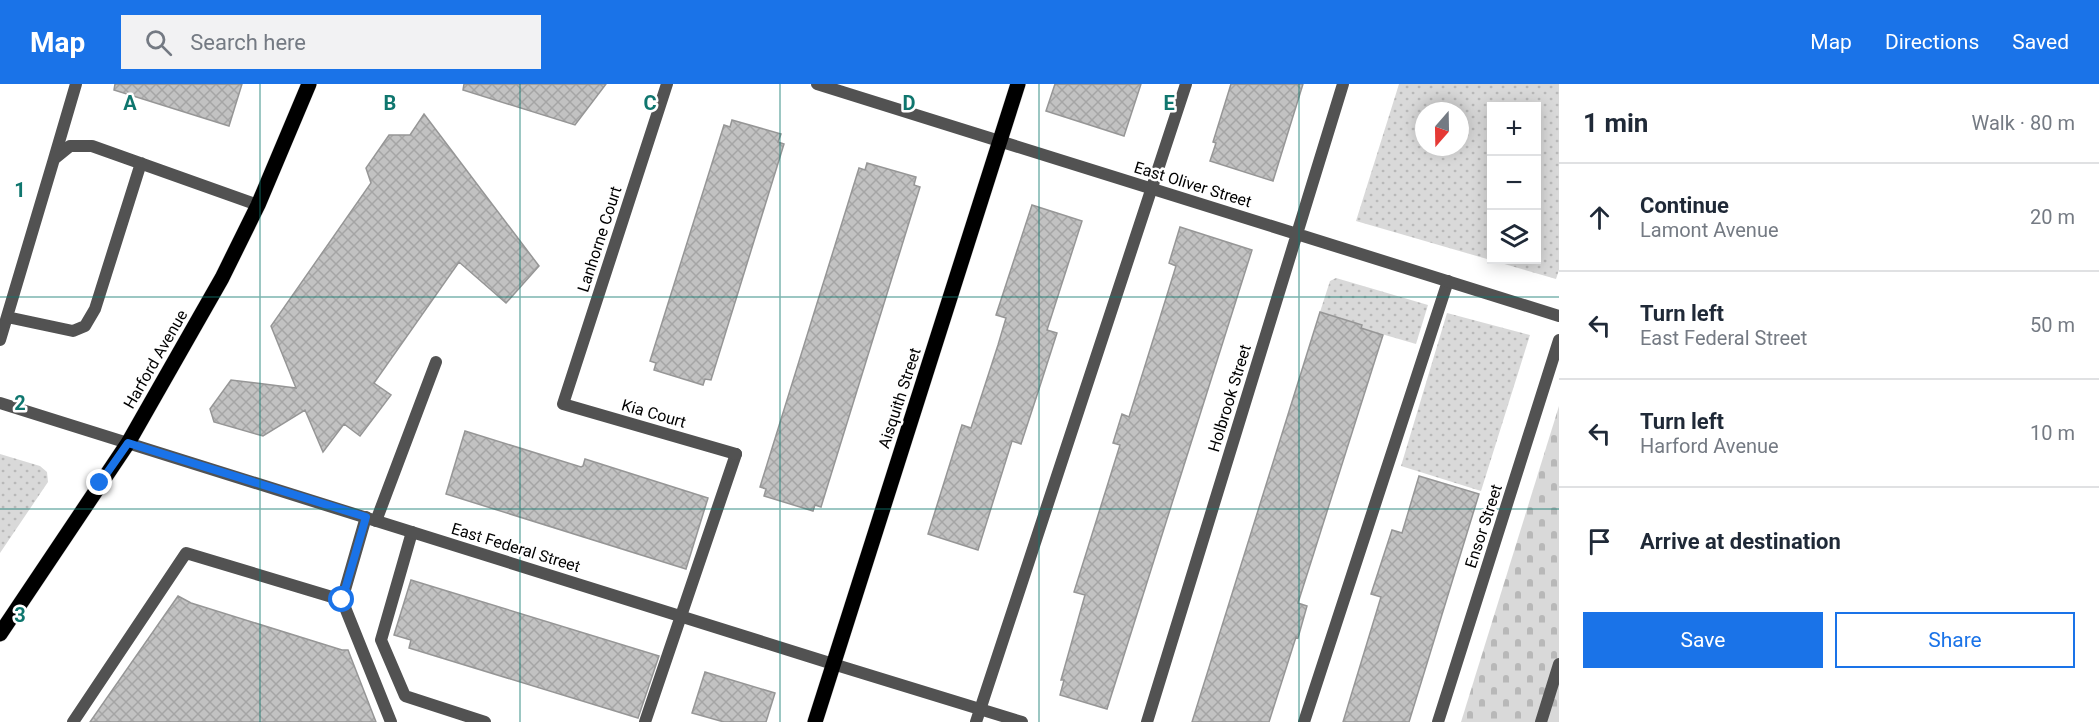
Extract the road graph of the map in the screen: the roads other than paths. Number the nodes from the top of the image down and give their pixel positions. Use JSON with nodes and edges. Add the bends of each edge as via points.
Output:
{"nodes":[{"id":1,"x":76,"y":84,"type":"edge"},
{"id":2,"x":309,"y":84,"type":"edge"},
{"id":3,"x":667,"y":84,"type":"edge"},
{"id":4,"x":817,"y":84,"type":"edge"},
{"id":5,"x":1018,"y":84,"type":"edge"},
{"id":6,"x":1186,"y":84,"type":"edge"},
{"id":7,"x":1343,"y":84,"type":"edge"},
{"id":8,"x":1000,"y":141,"type":"junction"},
{"id":9,"x":54,"y":159,"type":"junction"},
{"id":10,"x":141,"y":163,"type":"junction"},
{"id":11,"x":1151,"y":189,"type":"junction"},
{"id":12,"x":258,"y":205,"type":"junction"},
{"id":13,"x":1297,"y":234,"type":"junction"},
{"id":14,"x":1448,"y":281,"type":"junction"},
{"id":15,"x":7,"y":316,"type":"junction"},
{"id":16,"x":1559,"y":316,"type":"edge"},
{"id":17,"x":0,"y":340,"type":"edge"},
{"id":18,"x":1559,"y":340,"type":"edge"},
{"id":19,"x":436,"y":362,"type":"dead end"},
{"id":20,"x":0,"y":403,"type":"edge"},
{"id":21,"x":563,"y":404,"type":"joint"},
{"id":22,"x":128,"y":443,"type":"junction"},
{"id":23,"x":371,"y":519,"type":"junction"},
{"id":24,"x":412,"y":532,"type":"junction"},
{"id":25,"x":342,"y":600,"type":"junction"},
{"id":26,"x":682,"y":616,"type":"junction"},
{"id":27,"x":0,"y":634,"type":"edge"},
{"id":28,"x":834,"y":664,"type":"junction"},
{"id":29,"x":1559,"y":664,"type":"edge"},
{"id":30,"x":980,"y":709,"type":"junction"},
{"id":31,"x":73,"y":722,"type":"edge"},
{"id":32,"x":391,"y":722,"type":"edge"},
{"id":33,"x":485,"y":722,"type":"edge"},
{"id":34,"x":645,"y":722,"type":"edge"},
{"id":35,"x":815,"y":722,"type":"edge"},
{"id":36,"x":976,"y":722,"type":"edge"},
{"id":37,"x":1022,"y":722,"type":"edge"},
{"id":38,"x":1146,"y":722,"type":"edge"},
{"id":39,"x":1305,"y":722,"type":"edge"},
{"id":40,"x":1438,"y":722,"type":"edge"},
{"id":41,"x":1540,"y":722,"type":"edge"}],
"edges":[{"from":1,"to":9,"type":"street"},
{"from":2,"to":12,"type":"main road","name":"Harford Avenue"},
{"from":3,"to":21,"type":"street","name":"Lanhorne Court"},
{"from":4,"to":8,"type":"street","name":"East Oliver Street"},
{"from":5,"to":8,"type":"main road","name":"Aisquith Street"},
{"from":6,"to":11,"type":"street"},
{"from":7,"to":13,"type":"street","name":"Holbrook Street"},
{"from":8,"to":11,"type":"street","name":"East Oliver Street"},
{"from":8,"to":28,"type":"main road","name":"Aisquith Street"},
{"from":9,"to":10,"type":"street","via":[[70,146],[92,146]]},
{"from":9,"to":15,"type":"street"},
{"from":10,"to":12,"type":"street"},
{"from":10,"to":15,"type":"street","via":[[95,309],[85,326],[73,331]]},
{"from":11,"to":13,"type":"street","name":"East Oliver Street"},
{"from":11,"to":30,"type":"street"},
{"from":12,"to":22,"type":"main road","name":"Harford Avenue","via":[[222,278]]},
{"from":13,"to":14,"type":"street","name":"East Oliver Street"},
{"from":13,"to":38,"type":"street","name":"Holbrook Street"},
{"from":14,"to":16,"type":"street","name":"East Oliver Street"},
{"from":14,"to":39,"type":"street"},
{"from":15,"to":17,"type":"street"},
{"from":18,"to":40,"type":"street","name":"Ensor Street"},
{"from":19,"to":23,"type":"street"},
{"from":20,"to":22,"type":"street","name":"East Federal Street"},
{"from":21,"to":26,"type":"street","name":"Kia Court","via":[[736,454]]},
{"from":22,"to":23,"type":"street","name":"East Federal Street"},
{"from":22,"to":27,"type":"main road","name":"Harford Avenue"},
{"from":23,"to":24,"type":"street","name":"East Federal Street"},
{"from":23,"to":25,"type":"street"},
{"from":24,"to":26,"type":"street","name":"East Federal Street"},
{"from":24,"to":33,"type":"street","via":[[381,640],[405,696]]},
{"from":25,"to":31,"type":"street","via":[[186,553]]},
{"from":25,"to":32,"type":"street"},
{"from":26,"to":28,"type":"street","name":"East Federal Street"},
{"from":26,"to":34,"type":"street"},
{"from":28,"to":30,"type":"street","name":"East Federal Street"},
{"from":28,"to":35,"type":"main road","name":"Aisquith Street"},
{"from":29,"to":41,"type":"street"},
{"from":30,"to":36,"type":"street"},
{"from":30,"to":37,"type":"street","name":"East Federal Street"}]}
